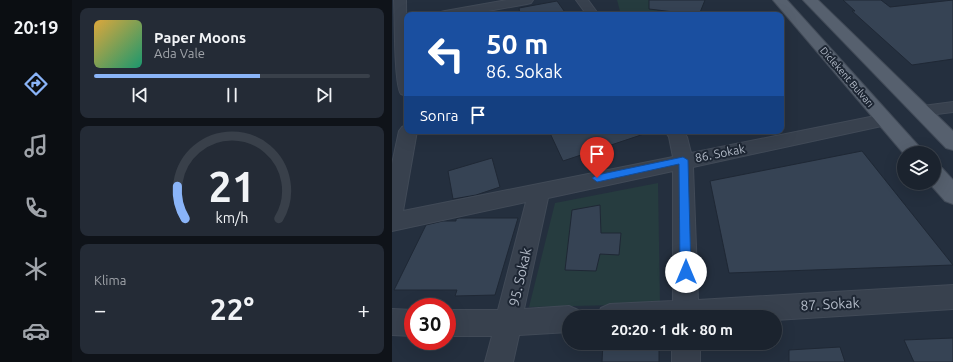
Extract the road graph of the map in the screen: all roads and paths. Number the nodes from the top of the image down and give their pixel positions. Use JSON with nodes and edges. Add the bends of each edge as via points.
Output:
{"nodes":[{"id":1,"x":400,"y":0,"type":"edge"},
{"id":2,"x":528,"y":0,"type":"edge"},
{"id":3,"x":582,"y":0,"type":"edge"},
{"id":4,"x":780,"y":0,"type":"edge"},
{"id":5,"x":810,"y":0,"type":"edge"},
{"id":6,"x":494,"y":3,"type":"edge"},
{"id":7,"x":457,"y":12,"type":"edge"},
{"id":8,"x":591,"y":12,"type":"edge"},
{"id":9,"x":400,"y":23,"type":"edge"},
{"id":10,"x":401,"y":70,"type":"edge"},
{"id":11,"x":404,"y":80,"type":"edge"},
{"id":12,"x":953,"y":107,"type":"edge"},
{"id":13,"x":921,"y":111,"type":"junction"},
{"id":14,"x":885,"y":120,"type":"junction"},
{"id":15,"x":404,"y":129,"type":"edge"},
{"id":16,"x":392,"y":132,"type":"edge"},
{"id":17,"x":407,"y":134,"type":"edge"},
{"id":18,"x":676,"y":134,"type":"edge"},
{"id":19,"x":953,"y":143,"type":"edge"},
{"id":20,"x":909,"y":146,"type":"edge"},
{"id":21,"x":683,"y":160,"type":"junction"},
{"id":22,"x":941,"y":182,"type":"edge"},
{"id":23,"x":539,"y":191,"type":"junction"},
{"id":24,"x":953,"y":195,"type":"edge"},
{"id":25,"x":392,"y":213,"type":"edge"},
{"id":26,"x":392,"y":222,"type":"edge"},
{"id":27,"x":953,"y":297,"type":"edge"},
{"id":28,"x":686,"y":310,"type":"edge"},
{"id":29,"x":760,"y":310,"type":"edge"},
{"id":30,"x":562,"y":320,"type":"edge"},
{"id":31,"x":392,"y":322,"type":"edge"},
{"id":32,"x":404,"y":322,"type":"edge"},
{"id":33,"x":456,"y":323,"type":"edge"},
{"id":34,"x":509,"y":323,"type":"junction"},
{"id":35,"x":686,"y":350,"type":"edge"},
{"id":36,"x":499,"y":362,"type":"edge"},
{"id":37,"x":686,"y":362,"type":"edge"}],
"edges":[{"from":1,"to":9,"type":"street"},
{"from":2,"to":6,"type":"street"},
{"from":3,"to":8,"type":"street"},
{"from":4,"to":14,"type":"main road","name":"Diclekent Bulvarı"},
{"from":5,"to":13,"type":"main road"},
{"from":6,"to":7,"type":"street"},
{"from":9,"to":10,"type":"street"},
{"from":10,"to":11,"type":"street"},
{"from":12,"to":13,"type":"street"},
{"from":13,"to":19,"type":"main road"},
{"from":14,"to":20,"type":"main road","name":"Diclekent Bulvarı"},
{"from":14,"to":21,"type":"street","name":"86. Sokak"},
{"from":15,"to":16,"type":"street"},
{"from":17,"to":25,"type":"street"},
{"from":18,"to":21,"type":"street"},
{"from":21,"to":23,"type":"street","name":"86. Sokak"},
{"from":21,"to":28,"type":"street"},
{"from":22,"to":24,"type":"main road"},
{"from":23,"to":26,"type":"street","name":"86. Sokak"},
{"from":23,"to":34,"type":"street","name":"95. Sokak"},
{"from":27,"to":29,"type":"street","name":"87. Sokak"},
{"from":30,"to":34,"type":"street"},
{"from":31,"to":32,"type":"street"},
{"from":33,"to":34,"type":"street"},
{"from":34,"to":36,"type":"street","name":"95. Sokak"},
{"from":35,"to":37,"type":"street"}]}
